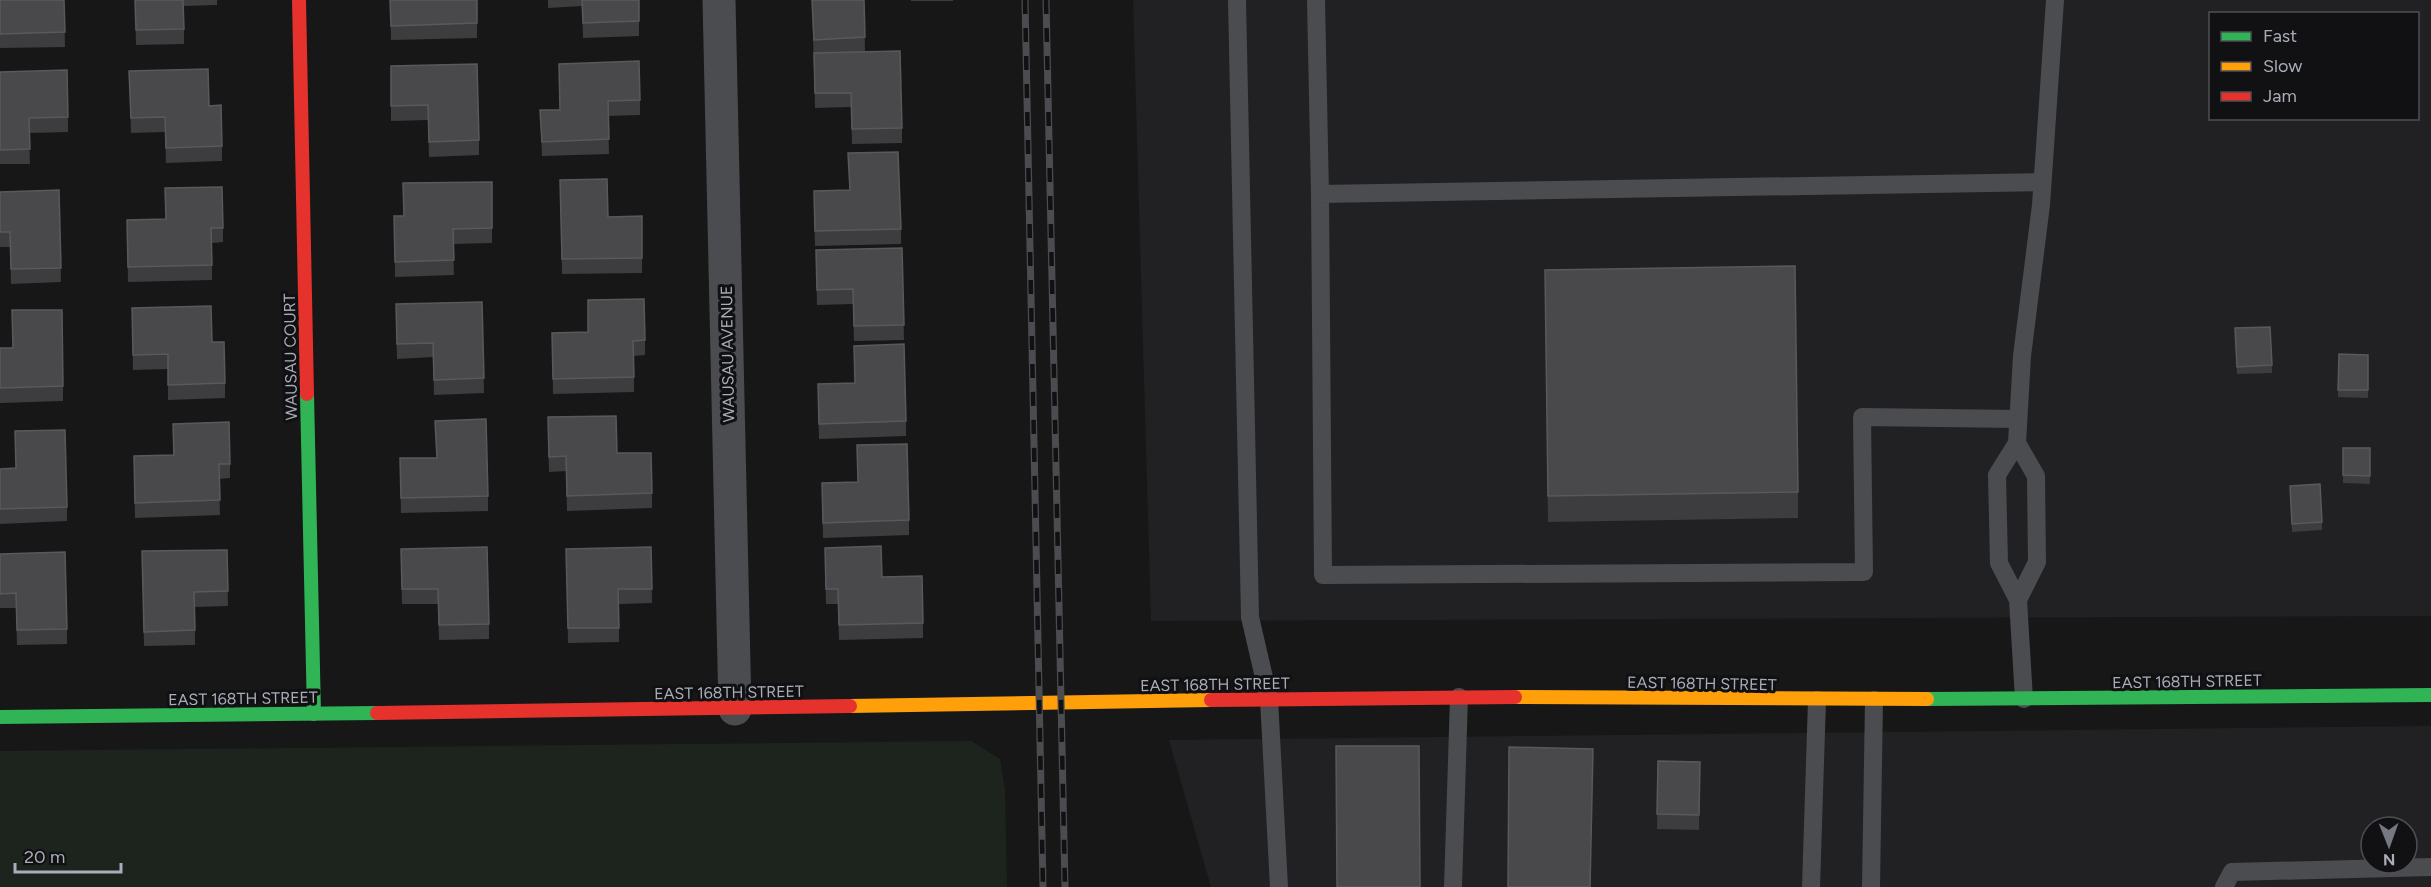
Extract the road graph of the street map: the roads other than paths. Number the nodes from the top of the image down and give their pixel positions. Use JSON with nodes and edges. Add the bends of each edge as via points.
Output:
{"nodes":[{"id":1,"x":299,"y":0,"type":"edge"},
{"id":2,"x":719,"y":0,"type":"edge"},
{"id":3,"x":1237,"y":0,"type":"edge"},
{"id":4,"x":1316,"y":0,"type":"edge"},
{"id":5,"x":2055,"y":0,"type":"edge"},
{"id":6,"x":2042,"y":182,"type":"junction"},
{"id":7,"x":1320,"y":194,"type":"junction"},
{"id":8,"x":2018,"y":419,"type":"junction"},
{"id":9,"x":2017,"y":443,"type":"junction"},
{"id":10,"x":2018,"y":600,"type":"junction"},
{"id":11,"x":2431,"y":695,"type":"edge"},
{"id":12,"x":1459,"y":697,"type":"junction"},
{"id":13,"x":1269,"y":699,"type":"junction"},
{"id":14,"x":2024,"y":699,"type":"junction"},
{"id":15,"x":1817,"y":700,"type":"junction"},
{"id":16,"x":1874,"y":700,"type":"junction"},
{"id":17,"x":735,"y":709,"type":"junction"},
{"id":18,"x":314,"y":714,"type":"junction"},
{"id":19,"x":0,"y":717,"type":"edge"},
{"id":20,"x":2431,"y":867,"type":"edge"},
{"id":21,"x":1279,"y":887,"type":"edge"},
{"id":22,"x":1453,"y":887,"type":"edge"},
{"id":23,"x":1811,"y":887,"type":"edge"},
{"id":24,"x":1871,"y":887,"type":"edge"},
{"id":25,"x":2224,"y":887,"type":"edge"}],
"edges":[{"from":1,"to":18,"type":"street","name":"WAUSAU COURT"},
{"from":2,"to":17,"type":"street","name":"WAUSAU AVENUE"},
{"from":3,"to":13,"type":"lane","via":[[1250,616]]},
{"from":4,"to":7,"type":"lane"},
{"from":5,"to":6,"type":"lane"},
{"from":6,"to":7,"type":"lane"},
{"from":6,"to":8,"type":"lane"},
{"from":7,"to":8,"type":"lane","via":[[1323,575],[1864,572],[1862,417]]},
{"from":8,"to":9,"type":"lane"},
{"from":9,"to":10,"type":"lane","via":[[2036,476],[2037,562]]},
{"from":9,"to":10,"type":"lane","via":[[1998,475],[1999,563]]},
{"from":10,"to":14,"type":"lane"},
{"from":11,"to":14,"type":"street","name":"EAST 168TH STREET"},
{"from":12,"to":13,"type":"street","name":"EAST 168TH STREET"},
{"from":12,"to":15,"type":"street","name":"EAST 168TH STREET"},
{"from":12,"to":22,"type":"lane"},
{"from":13,"to":17,"type":"street","name":"EAST 168TH STREET"},
{"from":13,"to":21,"type":"lane"},
{"from":14,"to":16,"type":"street","name":"EAST 168TH STREET"},
{"from":15,"to":16,"type":"street","name":"EAST 168TH STREET"},
{"from":15,"to":23,"type":"lane"},
{"from":16,"to":24,"type":"lane"},
{"from":17,"to":18,"type":"street","name":"EAST 168TH STREET"},
{"from":18,"to":19,"type":"street","name":"EAST 168TH STREET"},
{"from":20,"to":25,"type":"lane","via":[[2232,872]]}]}
